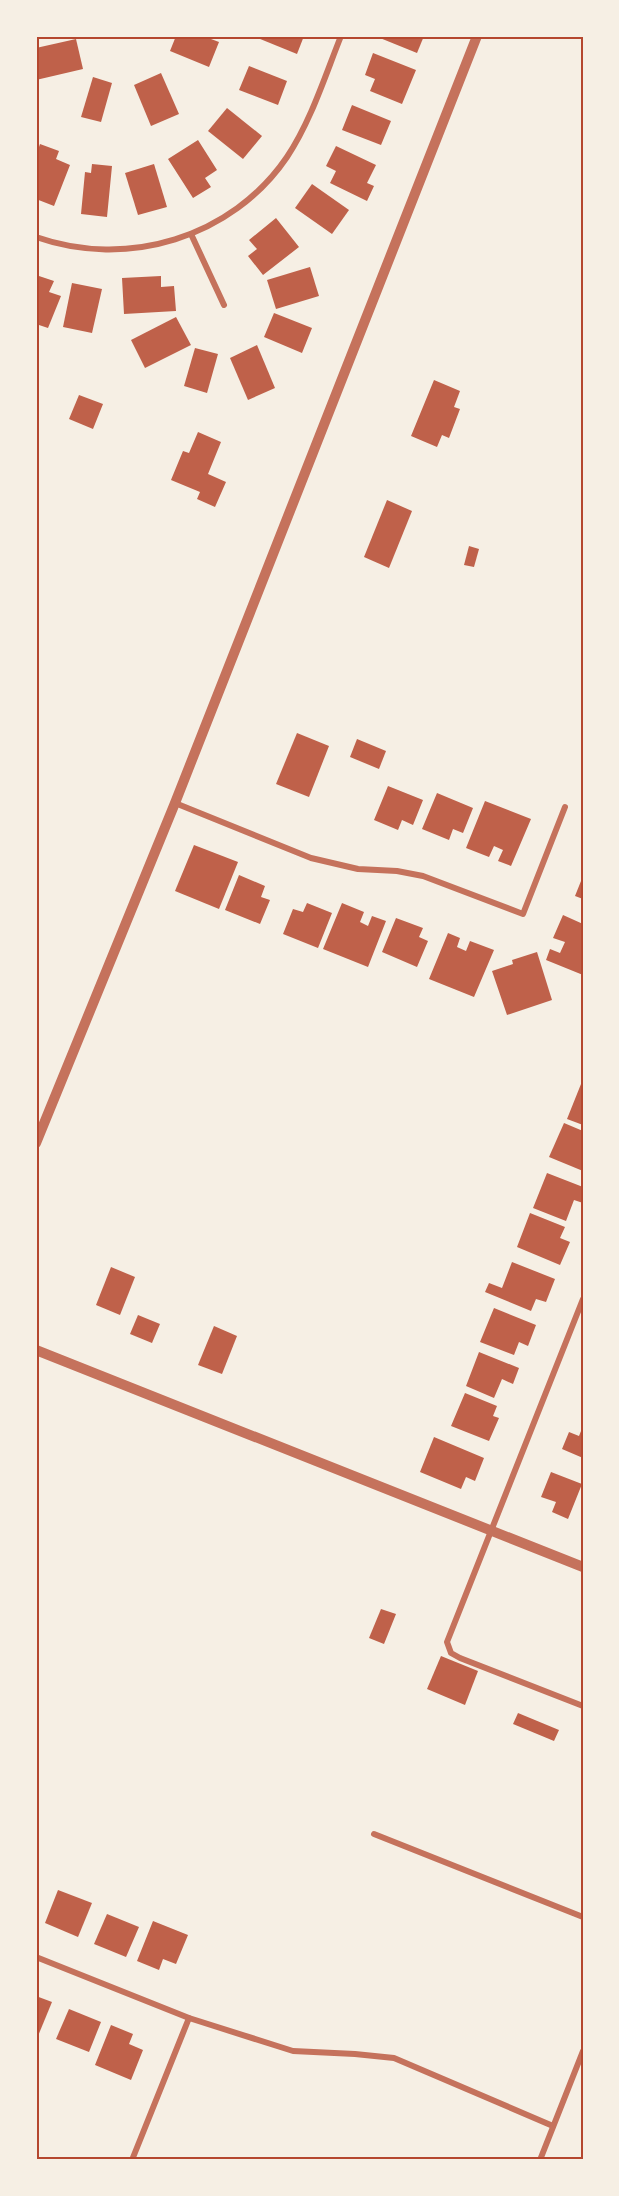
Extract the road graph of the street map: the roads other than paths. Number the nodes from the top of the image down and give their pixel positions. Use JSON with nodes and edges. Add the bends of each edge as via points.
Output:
{"nodes":[{"id":1,"x":341,"y":36,"type":"edge"},
{"id":2,"x":477,"y":36,"type":"edge"},
{"id":3,"x":191,"y":234,"type":"junction"},
{"id":4,"x":36,"y":237,"type":"edge"},
{"id":5,"x":224,"y":305,"type":"dead end"},
{"id":6,"x":175,"y":803,"type":"junction"},
{"id":7,"x":565,"y":807,"type":"dead end"},
{"id":8,"x":36,"y":1143,"type":"edge"},
{"id":9,"x":583,"y":1299,"type":"edge"},
{"id":10,"x":36,"y":1350,"type":"edge"},
{"id":11,"x":491,"y":1530,"type":"junction"},
{"id":12,"x":583,"y":1567,"type":"edge"},
{"id":13,"x":583,"y":1706,"type":"edge"},
{"id":14,"x":374,"y":1834,"type":"dead end"},
{"id":15,"x":583,"y":1917,"type":"edge"},
{"id":16,"x":36,"y":1957,"type":"edge"},
{"id":17,"x":189,"y":2018,"type":"junction"},
{"id":18,"x":583,"y":2051,"type":"edge"},
{"id":19,"x":553,"y":2126,"type":"junction"},
{"id":20,"x":132,"y":2160,"type":"edge"},
{"id":21,"x":540,"y":2160,"type":"edge"}],
"edges":[{"from":1,"to":3,"type":"street","via":[[303,129],[287,157],[248,200]]},
{"from":2,"to":6,"type":"street"},
{"from":3,"to":4,"type":"street","via":[[127,251],[96,251]]},
{"from":3,"to":5,"type":"street"},
{"from":6,"to":7,"type":"street","via":[[311,858],[358,869],[423,876],[523,914]]},
{"from":6,"to":8,"type":"street"},
{"from":9,"to":11,"type":"street"},
{"from":10,"to":11,"type":"street"},
{"from":11,"to":12,"type":"street"},
{"from":11,"to":13,"type":"street","via":[[447,1642],[451,1653]]},
{"from":14,"to":15,"type":"street"},
{"from":16,"to":17,"type":"street"},
{"from":17,"to":19,"type":"street","via":[[293,2051],[394,2058]]},
{"from":17,"to":20,"type":"street"},
{"from":18,"to":19,"type":"street"},
{"from":19,"to":21,"type":"street"}]}
